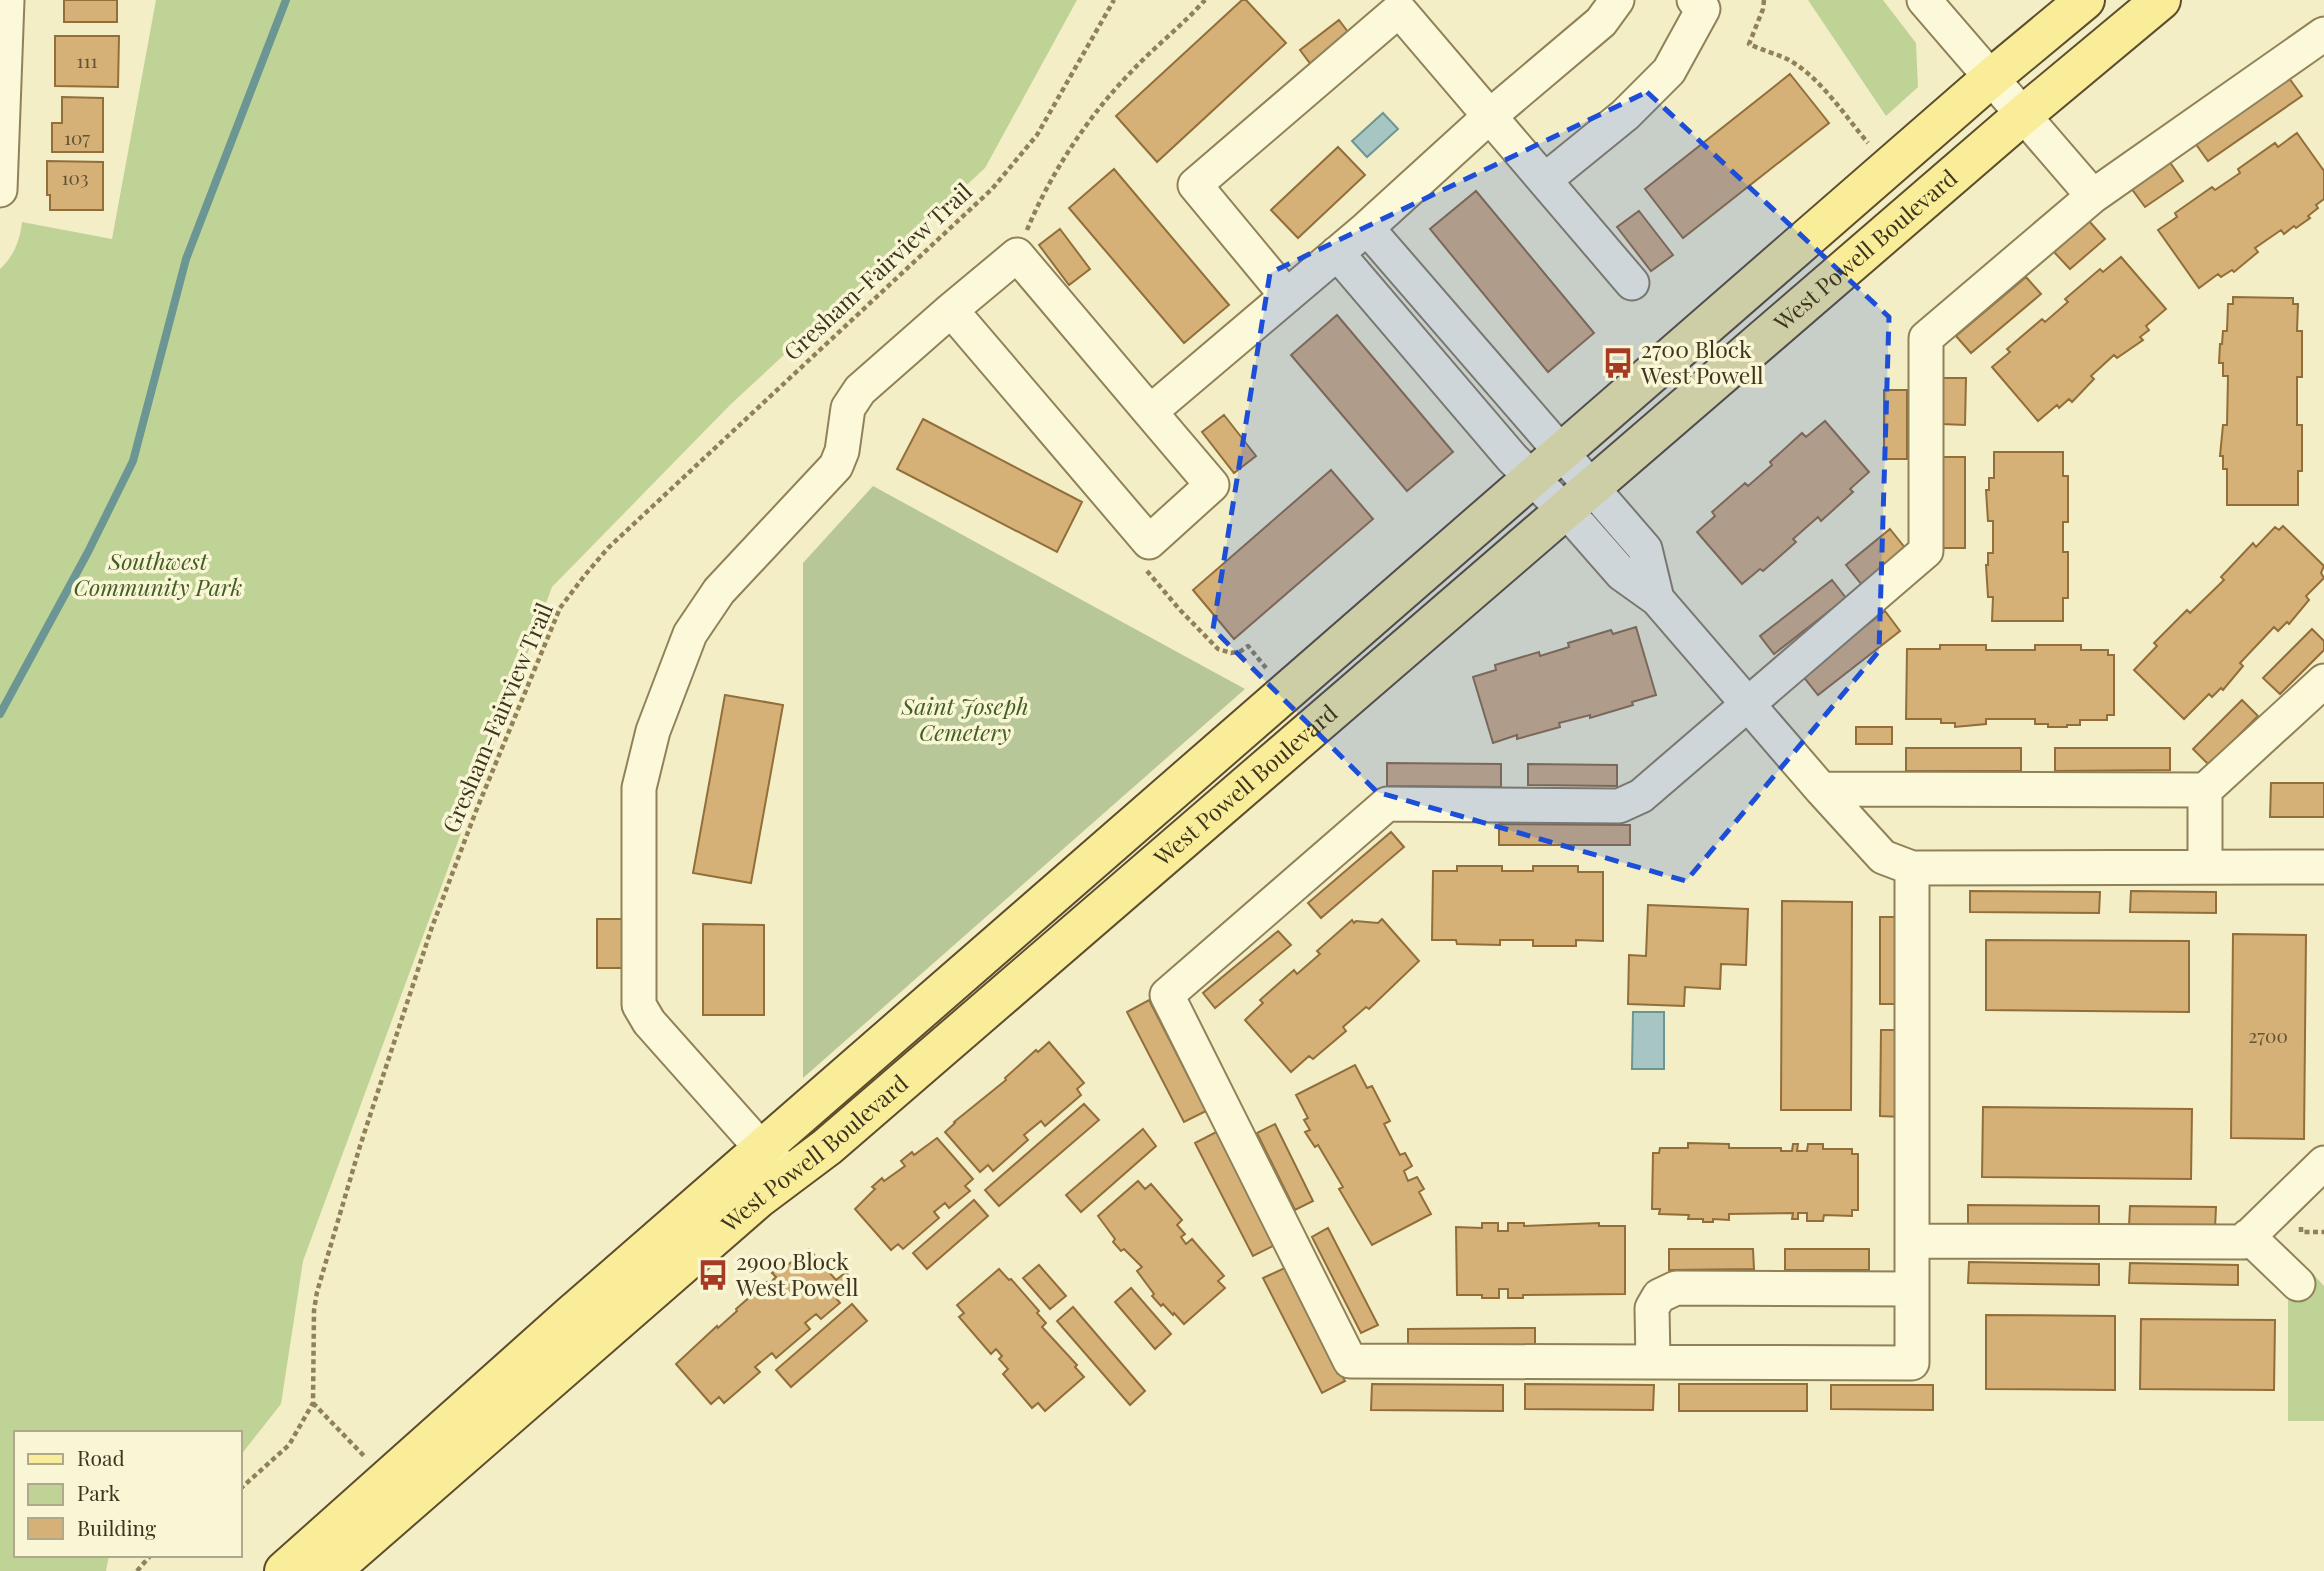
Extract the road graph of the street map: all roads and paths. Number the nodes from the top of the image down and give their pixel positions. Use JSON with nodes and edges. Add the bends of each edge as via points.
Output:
{"nodes":[{"id":1,"x":6,"y":0,"type":"edge"},
{"id":2,"x":1114,"y":0,"type":"edge"},
{"id":3,"x":1205,"y":0,"type":"edge"},
{"id":4,"x":1617,"y":0,"type":"edge"},
{"id":5,"x":1694,"y":0,"type":"edge"},
{"id":6,"x":1764,"y":0,"type":"edge"},
{"id":7,"x":1924,"y":0,"type":"edge"},
{"id":8,"x":2085,"y":0,"type":"edge"},
{"id":9,"x":2161,"y":0,"type":"edge"},
{"id":10,"x":2324,"y":34,"type":"edge"},
{"id":11,"x":1991,"y":78,"type":"junction"},
{"id":12,"x":2022,"y":115,"type":"junction"},
{"id":13,"x":1491,"y":116,"type":"junction"},
{"id":14,"x":1889,"y":167,"type":"junction"},
{"id":15,"x":1545,"y":180,"type":"junction"},
{"id":16,"x":0,"y":190,"type":"edge"},
{"id":17,"x":2093,"y":196,"type":"junction"},
{"id":18,"x":1367,"y":228,"type":"junction"},
{"id":19,"x":1337,"y":253,"type":"junction"},
{"id":20,"x":1017,"y":255,"type":"junction"},
{"id":21,"x":1632,"y":284,"type":"dead end"},
{"id":22,"x":1287,"y":296,"type":"junction"},
{"id":23,"x":951,"y":310,"type":"junction"},
{"id":24,"x":1150,"y":412,"type":"junction"},
{"id":25,"x":1561,"y":453,"type":"junction"},
{"id":26,"x":1532,"y":478,"type":"junction"},
{"id":27,"x":1578,"y":498,"type":"junction"},
{"id":28,"x":1149,"y":542,"type":"junction"},
{"id":29,"x":2324,"y":681,"type":"edge"},
{"id":30,"x":1286,"y":692,"type":"junction"},
{"id":31,"x":1748,"y":704,"type":"junction"},
{"id":32,"x":1821,"y":789,"type":"junction"},
{"id":33,"x":2205,"y":790,"type":"junction"},
{"id":34,"x":2205,"y":867,"type":"junction"},
{"id":35,"x":2324,"y":867,"type":"edge"},
{"id":36,"x":1912,"y":868,"type":"junction"},
{"id":37,"x":762,"y":1149,"type":"junction"},
{"id":38,"x":2324,"y":1163,"type":"edge"},
{"id":39,"x":790,"y":1175,"type":"junction"},
{"id":40,"x":2248,"y":1236,"type":"junction"},
{"id":41,"x":1912,"y":1241,"type":"junction"},
{"id":42,"x":2298,"y":1284,"type":"dead end"},
{"id":43,"x":1912,"y":1289,"type":"junction"},
{"id":44,"x":1653,"y":1362,"type":"junction"},
{"id":45,"x":313,"y":1403,"type":"junction"},
{"id":46,"x":386,"y":1479,"type":"junction"},
{"id":47,"x":242,"y":1487,"type":"edge"},
{"id":48,"x":149,"y":1557,"type":"edge"},
{"id":49,"x":137,"y":1571,"type":"edge"},
{"id":50,"x":284,"y":1571,"type":"edge"},
{"id":51,"x":331,"y":1571,"type":"edge"}],
"edges":[{"from":1,"to":16,"type":"street"},
{"from":2,"to":45,"type":"path","name":"Gresham-Fairview Trail","via":[[1037,135],[992,189],[608,548],[560,608],[432,927],[360,1146],[317,1292]]},
{"from":3,"to":20,"type":"path","via":[[1129,74],[1077,138],[1039,200]]},
{"from":4,"to":13,"type":"street","via":[[1601,22]]},
{"from":5,"to":15,"type":"street","via":[[1703,9],[1669,71],[1625,115]]},
{"from":6,"to":14,"type":"path","via":[[1749,44],[1805,73]]},
{"from":7,"to":11,"type":"street"},
{"from":8,"to":11,"type":"main road","name":"West Powell Boulevard"},
{"from":9,"to":12,"type":"main road","name":"West Powell Boulevard"},
{"from":10,"to":17,"type":"street"},
{"from":11,"to":12,"type":"street"},
{"from":11,"to":14,"type":"main road","name":"West Powell Boulevard"},
{"from":12,"to":17,"type":"street"},
{"from":12,"to":27,"type":"main road","name":"West Powell Boulevard"},
{"from":13,"to":15,"type":"street"},
{"from":13,"to":18,"type":"street"},
{"from":13,"to":22,"type":"street","via":[[1399,10],[1195,185]]},
{"from":14,"to":25,"type":"main road","name":"West Powell Boulevard"},
{"from":15,"to":21,"type":"street"},
{"from":17,"to":31,"type":"street","via":[[1926,338],[1926,551]]},
{"from":18,"to":19,"type":"street"},
{"from":18,"to":25,"type":"street"},
{"from":19,"to":22,"type":"street"},
{"from":19,"to":26,"type":"street"},
{"from":20,"to":23,"type":"street"},
{"from":20,"to":24,"type":"street"},
{"from":22,"to":24,"type":"street"},
{"from":23,"to":28,"type":"street"},
{"from":23,"to":37,"type":"street","via":[[860,390],[848,408],[836,466],[719,591],[690,634],[653,731],[639,788],[639,1005]]},
{"from":24,"to":28,"type":"street","via":[[1212,485]]},
{"from":25,"to":26,"type":"main road","name":"West Powell Boulevard"},
{"from":25,"to":27,"type":"street"},
{"from":26,"to":27,"type":"street"},
{"from":26,"to":30,"type":"main road","name":"West Powell Boulevard"},
{"from":27,"to":31,"type":"street","via":[[1622,574],[1657,599]]},
{"from":27,"to":39,"type":"main road","name":"West Powell Boulevard"},
{"from":28,"to":30,"type":"path","via":[[1147,571],[1180,610],[1218,649],[1231,653],[1248,646]]},
{"from":29,"to":33,"type":"street"},
{"from":30,"to":37,"type":"main road","name":"West Powell Boulevard"},
{"from":31,"to":32,"type":"street"},
{"from":31,"to":44,"type":"street","via":[[1641,796],[1619,806],[1387,804],[1167,995],[1350,1361]]},
{"from":32,"to":33,"type":"street"},
{"from":32,"to":36,"type":"street","via":[[1883,857]]},
{"from":33,"to":34,"type":"street"},
{"from":34,"to":35,"type":"street"},
{"from":34,"to":36,"type":"street"},
{"from":36,"to":41,"type":"street"},
{"from":37,"to":39,"type":"street"},
{"from":37,"to":46,"type":"main road","name":"West Powell Boulevard"},
{"from":38,"to":40,"type":"street"},
{"from":39,"to":51,"type":"main road","name":"West Powell Boulevard"},
{"from":40,"to":41,"type":"street","via":[[2243,1242]]},
{"from":40,"to":42,"type":"street"},
{"from":41,"to":43,"type":"street"},
{"from":43,"to":44,"type":"street","via":[[1675,1288],[1659,1296],[1653,1308]]},
{"from":43,"to":44,"type":"street","via":[[1912,1363]]},
{"from":45,"to":46,"type":"path"},
{"from":45,"to":47,"type":"path","name":"Gresham-Fairview Trail","via":[[289,1445]]},
{"from":46,"to":50,"type":"main road","name":"West Powell Boulevard"},
{"from":48,"to":49,"type":"path"}]}
